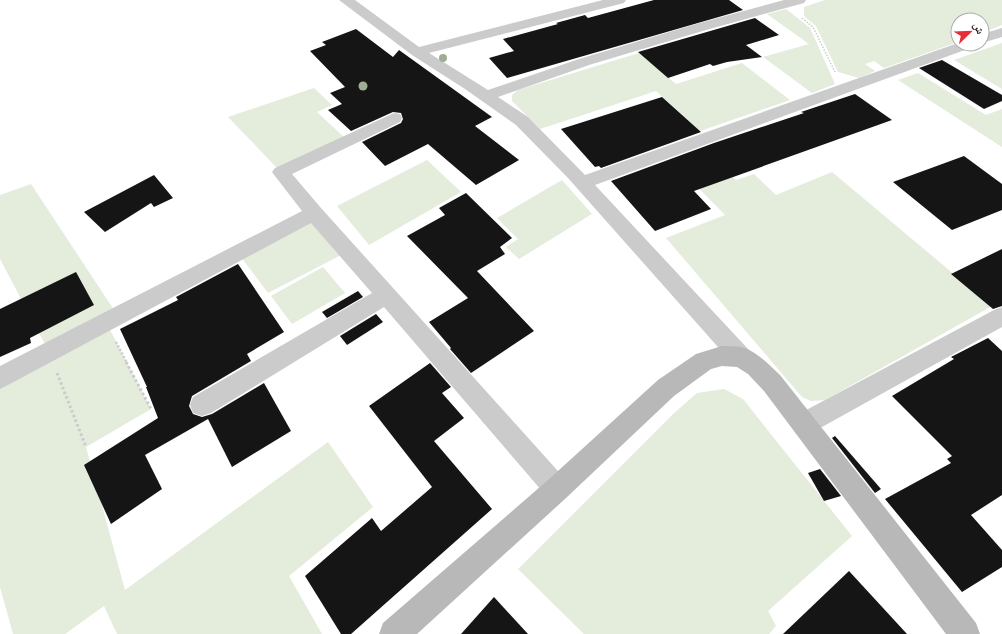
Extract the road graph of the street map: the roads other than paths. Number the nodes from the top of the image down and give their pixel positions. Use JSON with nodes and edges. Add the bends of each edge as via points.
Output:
{"nodes":[{"id":1,"x":346,"y":0,"type":"edge"},
{"id":2,"x":619,"y":0,"type":"edge"},
{"id":3,"x":792,"y":2,"type":"edge"},
{"id":4,"x":1002,"y":32,"type":"edge"},
{"id":5,"x":990,"y":36,"type":"edge"},
{"id":6,"x":950,"y":50,"type":"edge"},
{"id":7,"x":417,"y":52,"type":"junction"},
{"id":8,"x":487,"y":96,"type":"junction"},
{"id":9,"x":394,"y":118,"type":"dead end"},
{"id":10,"x":582,"y":183,"type":"junction"},
{"id":11,"x":314,"y":213,"type":"junction"},
{"id":12,"x":386,"y":295,"type":"junction"},
{"id":13,"x":1002,"y":316,"type":"edge"},
{"id":14,"x":741,"y":357,"type":"junction"},
{"id":15,"x":0,"y":378,"type":"edge"},
{"id":16,"x":202,"y":405,"type":"dead end"},
{"id":17,"x":804,"y":424,"type":"junction"},
{"id":18,"x":557,"y":489,"type":"junction"},
{"id":19,"x":394,"y":634,"type":"edge"},
{"id":20,"x":965,"y":634,"type":"edge"}],
"edges":[{"from":1,"to":7,"type":"street"},
{"from":2,"to":7,"type":"street"},
{"from":3,"to":8,"type":"street","via":[[584,62]]},
{"from":4,"to":5,"type":"street"},
{"from":6,"to":10,"type":"street"},
{"from":7,"to":8,"type":"street"},
{"from":8,"to":10,"type":"street","via":[[522,122]]},
{"from":9,"to":11,"type":"street","via":[[281,172]]},
{"from":10,"to":14,"type":"street"},
{"from":11,"to":12,"type":"street"},
{"from":11,"to":15,"type":"street"},
{"from":12,"to":16,"type":"street"},
{"from":12,"to":18,"type":"street"},
{"from":13,"to":17,"type":"street"},
{"from":14,"to":17,"type":"street","via":[[772,383]]},
{"from":14,"to":18,"type":"street","via":[[722,356],[704,361],[666,388]]},
{"from":17,"to":20,"type":"street"},
{"from":18,"to":19,"type":"street"}]}
